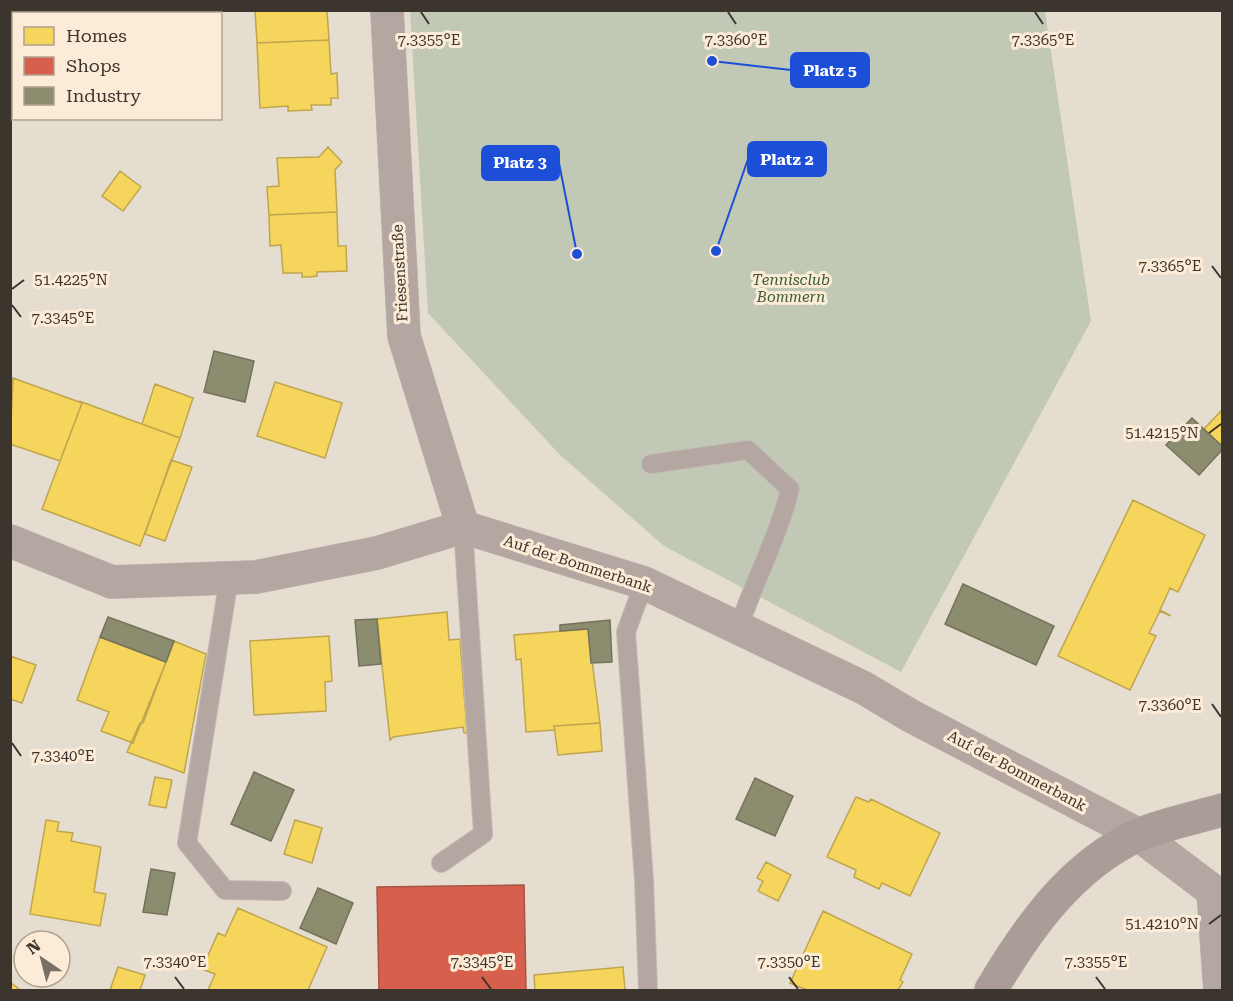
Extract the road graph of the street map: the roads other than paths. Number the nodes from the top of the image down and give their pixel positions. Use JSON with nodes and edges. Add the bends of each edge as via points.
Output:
{"nodes":[{"id":1,"x":387,"y":10,"type":"edge"},
{"id":2,"x":651,"y":464,"type":"dead end"},
{"id":3,"x":463,"y":527,"type":"junction"},
{"id":4,"x":10,"y":541,"type":"edge"},
{"id":5,"x":229,"y":578,"type":"junction"},
{"id":6,"x":644,"y":583,"type":"junction"},
{"id":7,"x":738,"y":629,"type":"junction"},
{"id":8,"x":1222,"y":810,"type":"edge"},
{"id":9,"x":1139,"y":835,"type":"junction"},
{"id":10,"x":441,"y":863,"type":"dead end"},
{"id":11,"x":282,"y":891,"type":"dead end"},
{"id":12,"x":648,"y":990,"type":"edge"},
{"id":13,"x":991,"y":990,"type":"edge"},
{"id":14,"x":1220,"y":990,"type":"edge"}],
"edges":[{"from":1,"to":3,"type":"street","name":"Friesenstraße","via":[[404,336]]},
{"from":2,"to":7,"type":"lane","via":[[748,450],[790,489],[784,516]]},
{"from":3,"to":5,"type":"street","via":[[377,553],[256,577]]},
{"from":3,"to":6,"type":"street","name":"Auf der Bommerbank"},
{"from":3,"to":10,"type":"lane","via":[[483,834]]},
{"from":4,"to":5,"type":"street","via":[[112,582]]},
{"from":5,"to":11,"type":"lane","via":[[187,843],[225,890]]},
{"from":6,"to":7,"type":"street","name":"Auf der Bommerbank"},
{"from":6,"to":12,"type":"lane","via":[[626,632]]},
{"from":7,"to":9,"type":"street","name":"Auf der Bommerbank","via":[[864,688],[911,717]]},
{"from":8,"to":9,"type":"street"},
{"from":9,"to":13,"type":"street","via":[[1091,863],[1052,903],[1018,944]]},
{"from":9,"to":14,"type":"street","name":"Auf der Bommerbank","via":[[1213,891]]}]}
